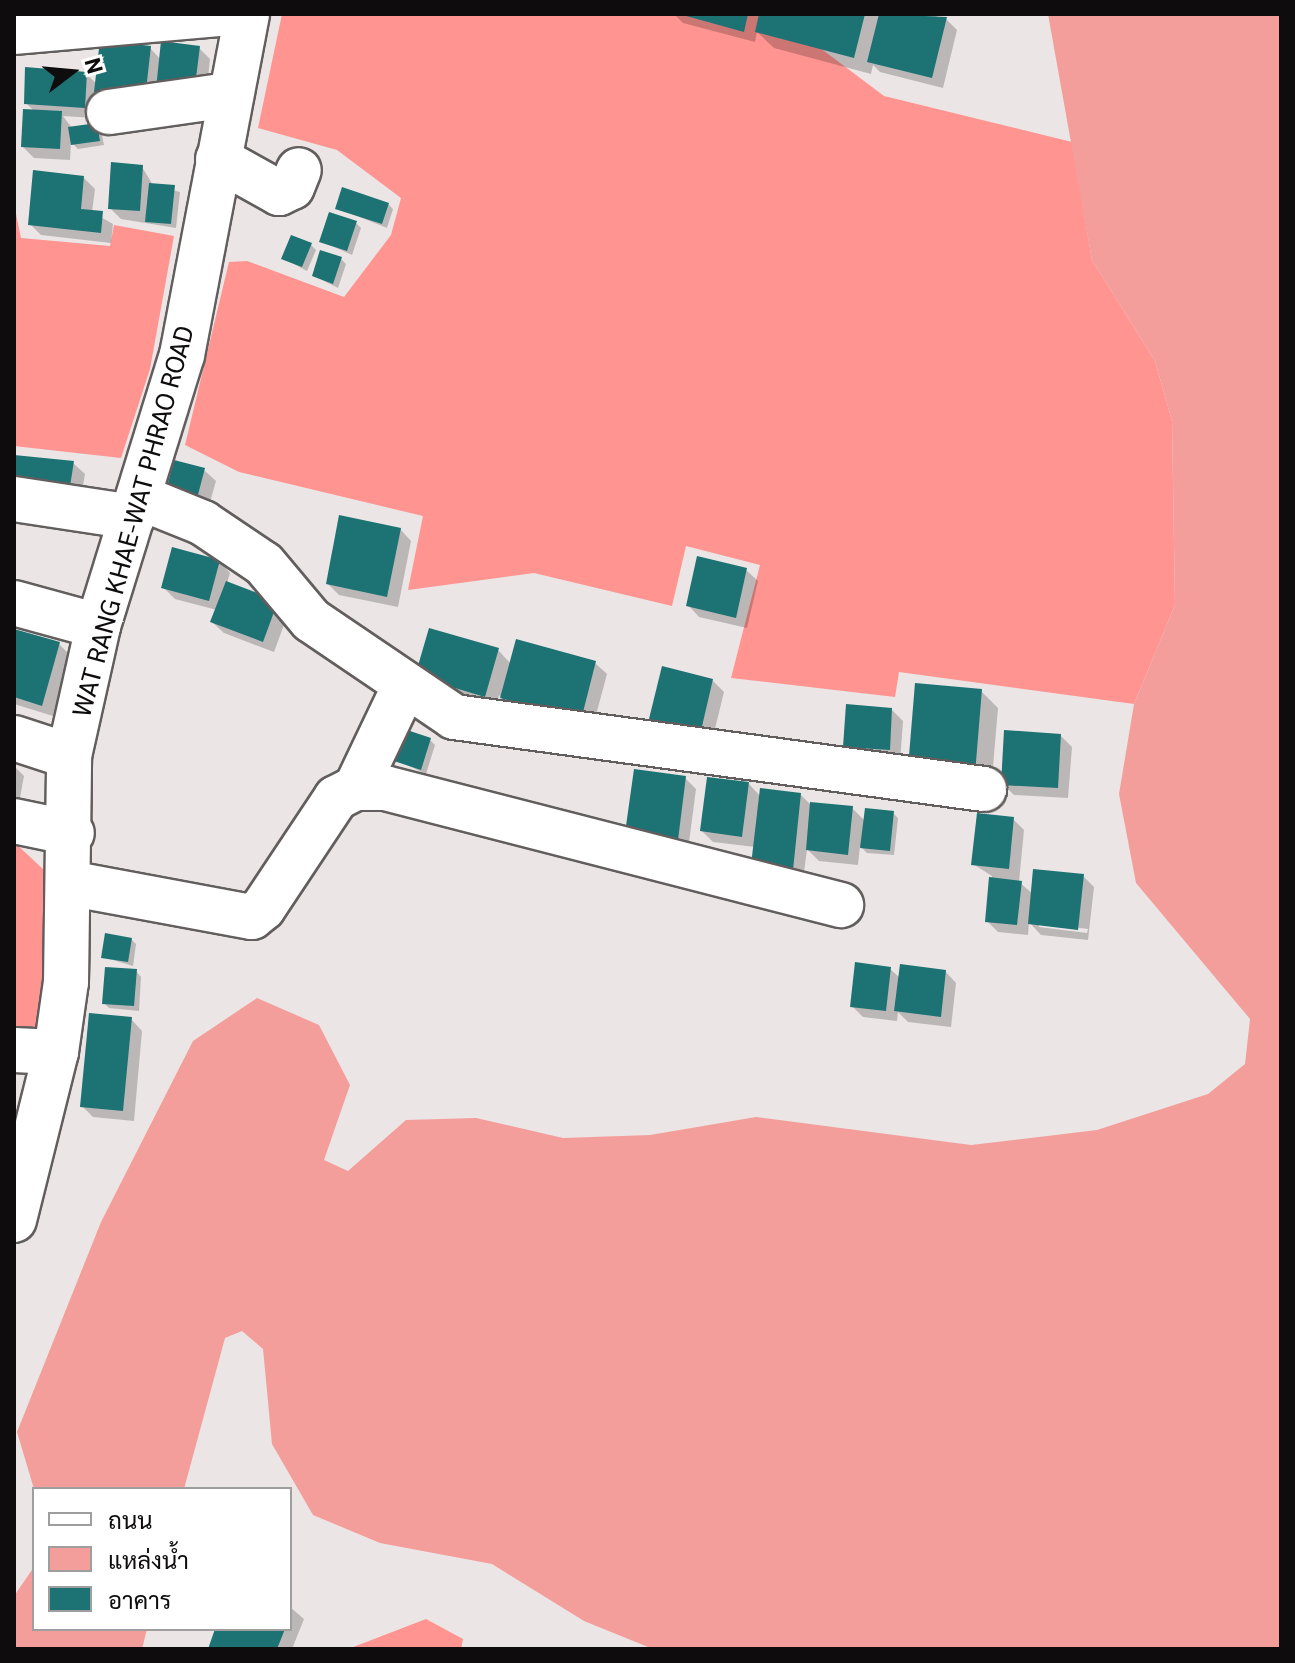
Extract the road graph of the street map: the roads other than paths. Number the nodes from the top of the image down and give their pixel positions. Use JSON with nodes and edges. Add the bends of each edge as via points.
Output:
{"nodes":[{"id":1,"x":219,"y":14,"type":"edge"},
{"id":2,"x":247,"y":14,"type":"edge"},
{"id":3,"x":14,"y":32,"type":"edge"},
{"id":4,"x":228,"y":95,"type":"junction"},
{"id":5,"x":109,"y":112,"type":"dead end"},
{"id":6,"x":218,"y":159,"type":"junction"},
{"id":7,"x":299,"y":170,"type":"dead end"},
{"id":8,"x":14,"y":499,"type":"edge"},
{"id":9,"x":136,"y":507,"type":"junction"},
{"id":10,"x":14,"y":603,"type":"edge"},
{"id":11,"x":98,"y":626,"type":"junction"},
{"id":12,"x":397,"y":702,"type":"dead end"},
{"id":13,"x":14,"y":738,"type":"edge"},
{"id":14,"x":69,"y":756,"type":"junction"},
{"id":15,"x":356,"y":788,"type":"junction"},
{"id":16,"x":984,"y":789,"type":"dead end"},
{"id":17,"x":14,"y":821,"type":"edge"},
{"id":18,"x":72,"y":833,"type":"junction"},
{"id":19,"x":68,"y":883,"type":"junction"},
{"id":20,"x":841,"y":905,"type":"dead end"},
{"id":21,"x":35,"y":1051,"type":"edge"},
{"id":22,"x":14,"y":1220,"type":"edge"}],
"edges":[{"from":1,"to":3,"type":"street"},
{"from":2,"to":4,"type":"street","name":"WAT RANG KHAE-WAT PHRAO ROAD"},
{"from":4,"to":5,"type":"street"},
{"from":4,"to":6,"type":"street","name":"WAT RANG KHAE-WAT PHRAO ROAD"},
{"from":6,"to":7,"type":"street","via":[[279,193],[292,187]]},
{"from":6,"to":9,"type":"street","name":"WAT RANG KHAE-WAT PHRAO ROAD","via":[[182,355]]},
{"from":8,"to":9,"type":"street"},
{"from":9,"to":11,"type":"street","name":"WAT RANG KHAE-WAT PHRAO ROAD"},
{"from":9,"to":16,"type":"street","via":[[203,523],[264,564],[311,620],[454,717]]},
{"from":10,"to":11,"type":"street"},
{"from":11,"to":14,"type":"street","name":"WAT RANG KHAE-WAT PHRAO ROAD"},
{"from":12,"to":15,"type":"street"},
{"from":13,"to":14,"type":"street"},
{"from":14,"to":18,"type":"street","name":"WAT RANG KHAE-WAT PHRAO ROAD"},
{"from":15,"to":19,"type":"street","via":[[336,798],[252,917]]},
{"from":15,"to":20,"type":"street","via":[[385,788]]},
{"from":17,"to":18,"type":"street"},
{"from":18,"to":19,"type":"street","name":"WAT RANG KHAE-WAT PHRAO ROAD"},
{"from":19,"to":21,"type":"street","name":"WAT RANG KHAE-WAT PHRAO ROAD","via":[[66,982]]},
{"from":21,"to":22,"type":"street","name":"WAT RANG KHAE-WAT PHRAO ROAD"}]}
